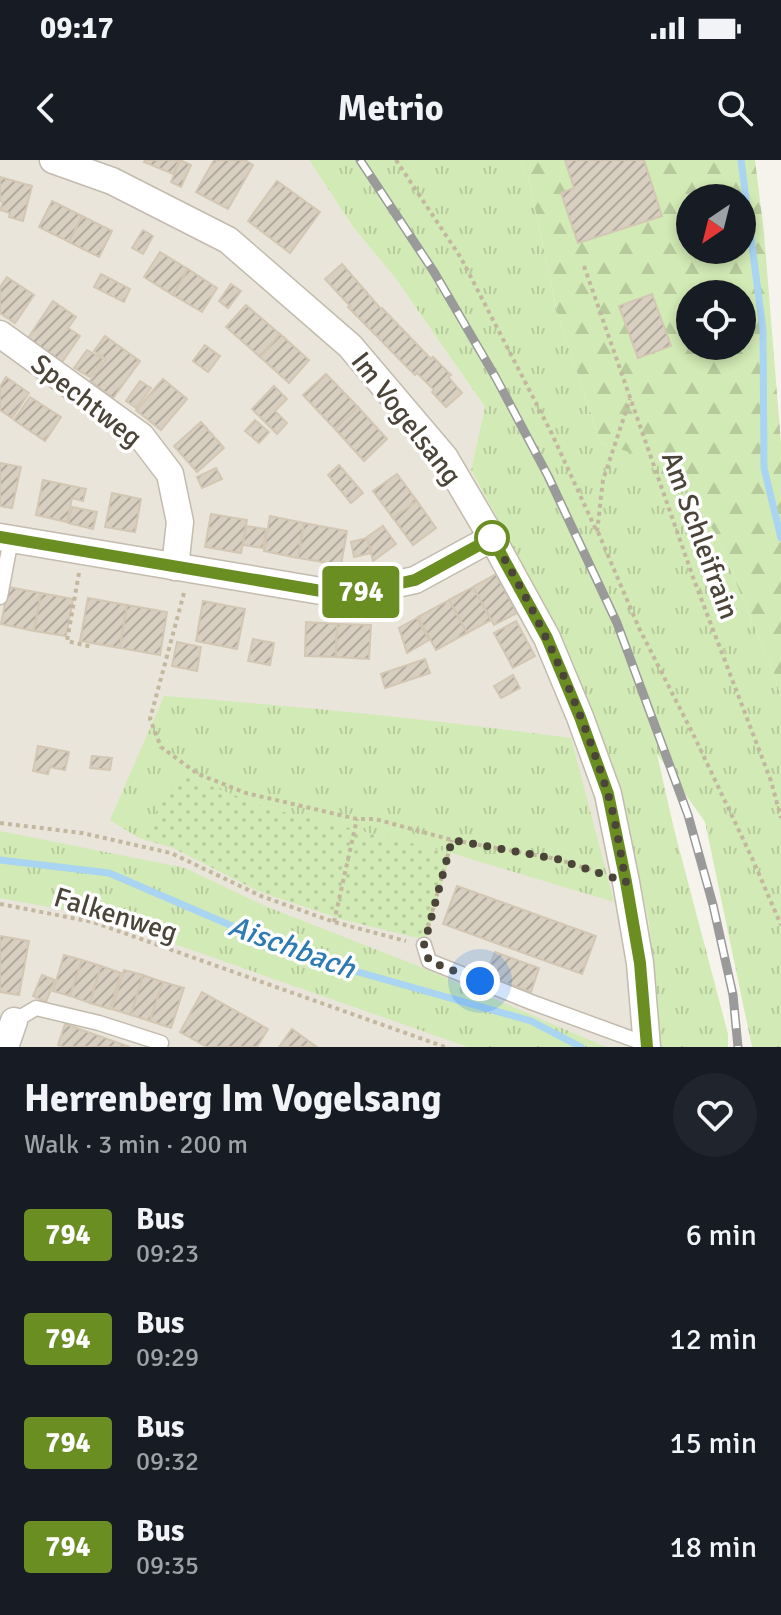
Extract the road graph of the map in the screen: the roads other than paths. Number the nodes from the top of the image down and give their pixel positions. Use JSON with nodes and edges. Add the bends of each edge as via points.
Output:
{"nodes":[{"id":1,"x":53,"y":160,"type":"edge"},
{"id":2,"x":0,"y":334,"type":"edge"},
{"id":3,"x":5,"y":538,"type":"edge"},
{"id":4,"x":492,"y":538,"type":"junction"},
{"id":5,"x":183,"y":568,"type":"junction"},
{"id":6,"x":0,"y":597,"type":"edge"},
{"id":7,"x":424,"y":945,"type":"road end"},
{"id":8,"x":14,"y":1021,"type":"joint"},
{"id":9,"x":161,"y":1043,"type":"dead end"},
{"id":10,"x":647,"y":1045,"type":"edge"},
{"id":11,"x":5,"y":1047,"type":"edge"}],
"edges":[{"from":1,"to":4,"type":"street","name":"Im Vogelsang","via":[[112,181],[228,240],[350,346],[445,458]]},
{"from":2,"to":5,"type":"street","name":"Spechtweg","via":[[141,436],[170,474]]},
{"from":3,"to":5,"type":"street"},
{"from":3,"to":6,"type":"lane"},
{"from":4,"to":5,"type":"street","via":[[415,580],[345,595]]},
{"from":4,"to":10,"type":"street","name":"Im Vogelsang","via":[[547,638],[608,794],[640,963]]},
{"from":7,"to":10,"type":"lane","via":[[429,961]]},
{"from":8,"to":9,"type":"lane","via":[[36,1008]]},
{"from":8,"to":11,"type":"street"}]}
